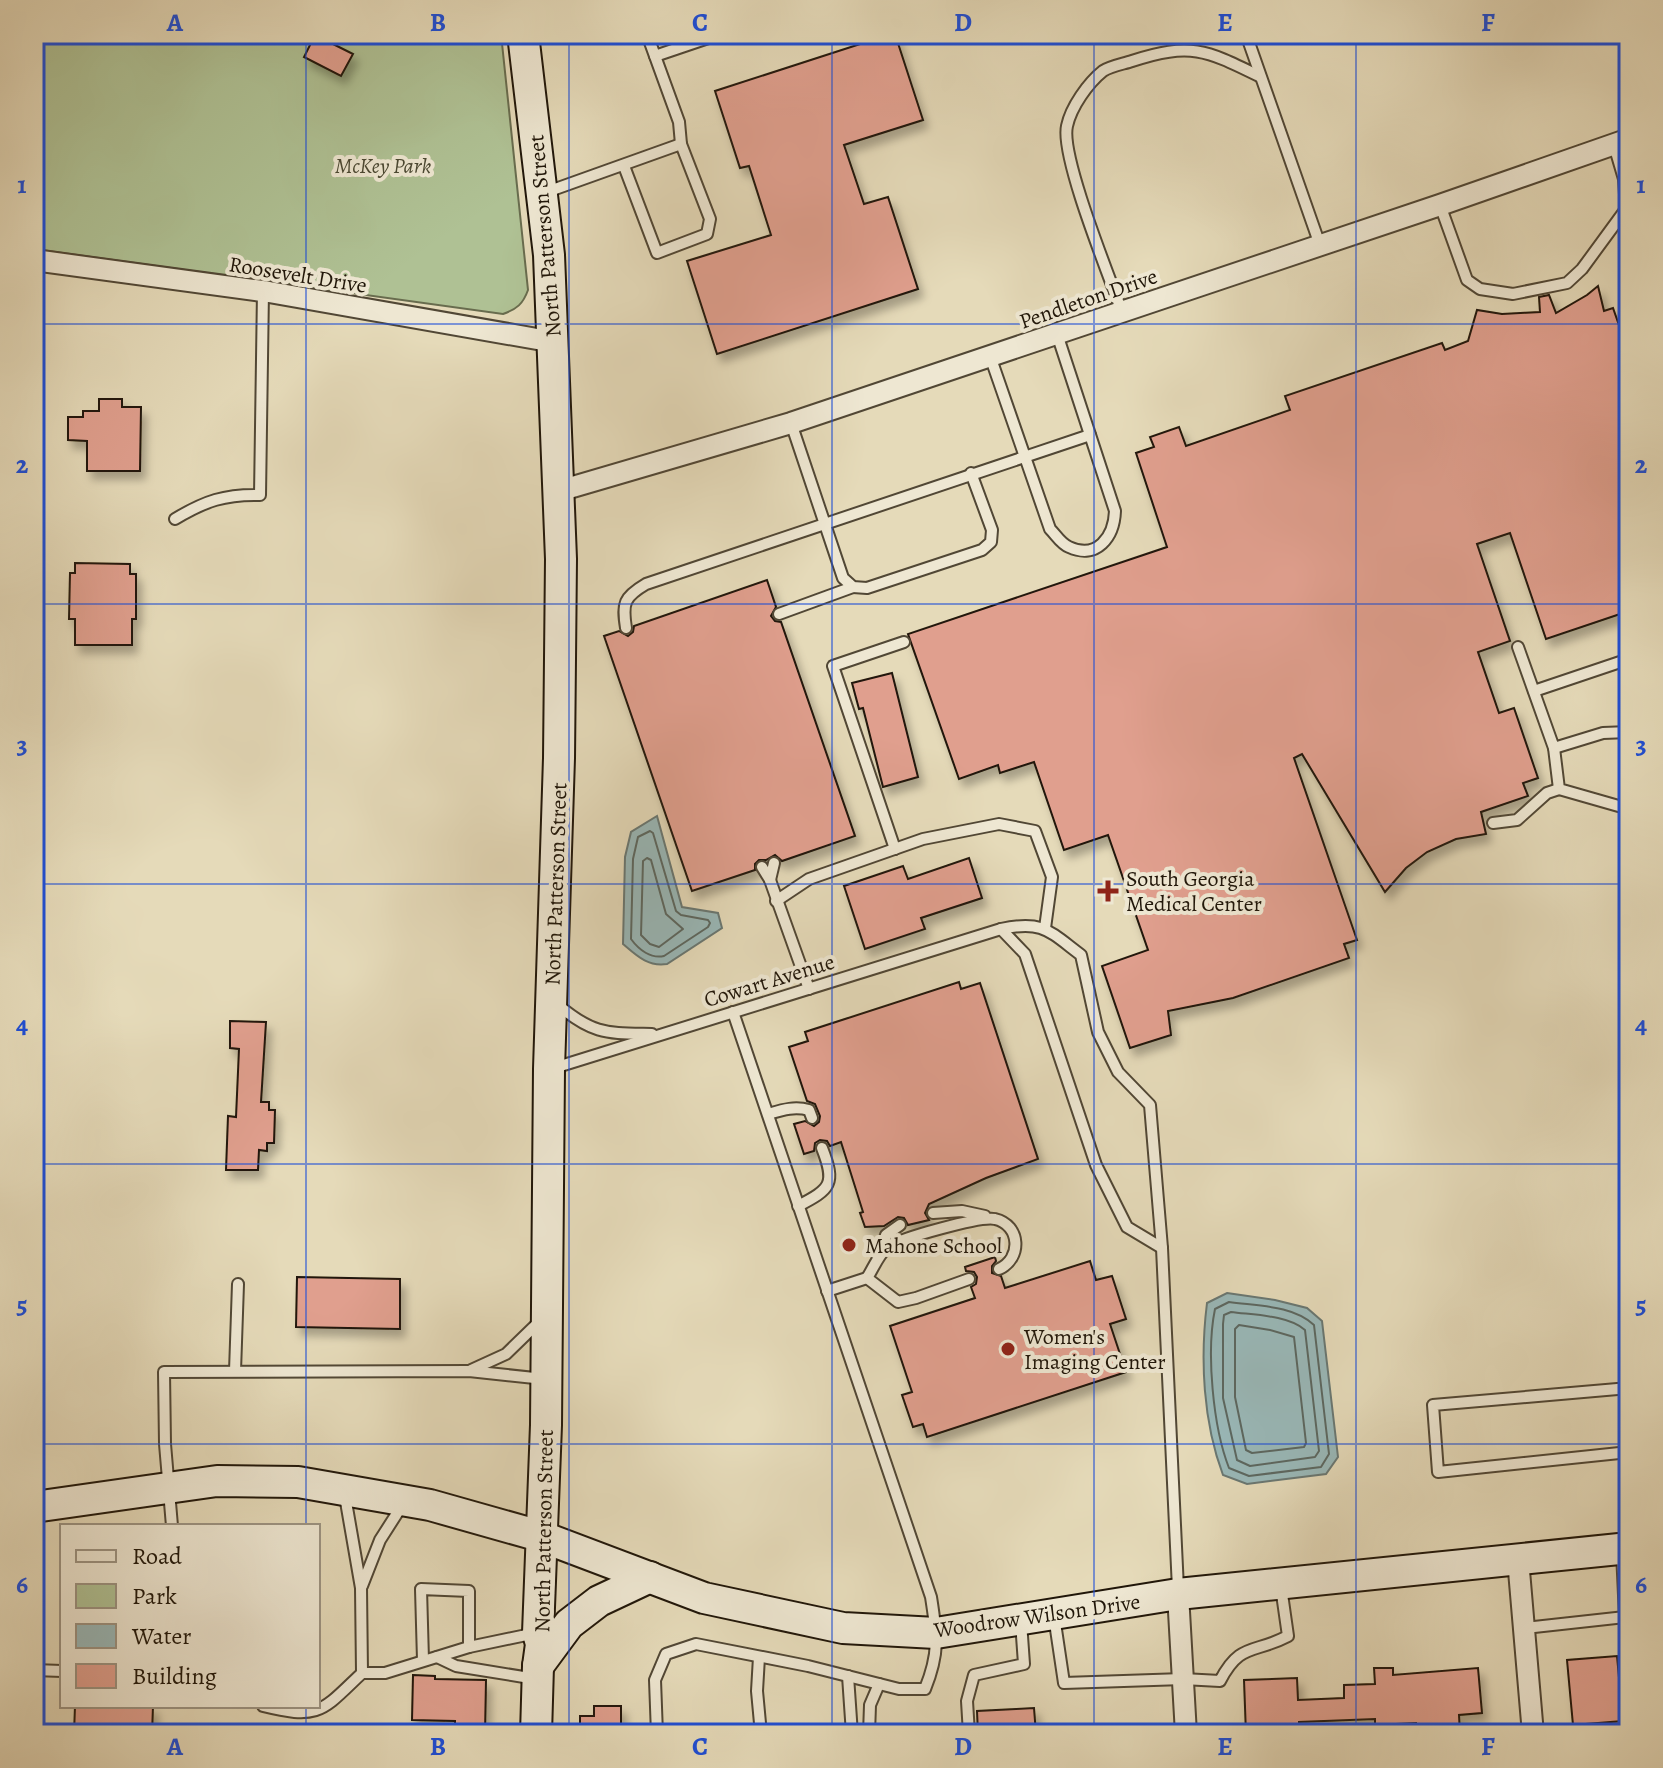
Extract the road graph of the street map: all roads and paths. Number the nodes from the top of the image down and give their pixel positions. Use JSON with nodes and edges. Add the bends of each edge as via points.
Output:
{"nodes":[{"id":1,"x":523,"y":34,"type":"edge"},
{"id":2,"x":647,"y":34,"type":"edge"},
{"id":3,"x":720,"y":34,"type":"edge"},
{"id":4,"x":1246,"y":34,"type":"edge"},
{"id":5,"x":655,"y":56,"type":"junction"},
{"id":6,"x":1259,"y":76,"type":"junction"},
{"id":7,"x":1622,"y":142,"type":"edge"},
{"id":8,"x":681,"y":144,"type":"junction"},
{"id":9,"x":624,"y":166,"type":"junction"},
{"id":10,"x":542,"y":194,"type":"junction"},
{"id":11,"x":1440,"y":205,"type":"junction"},
{"id":12,"x":1628,"y":209,"type":"edge"},
{"id":13,"x":1320,"y":245,"type":"junction"},
{"id":14,"x":34,"y":260,"type":"edge"},
{"id":15,"x":263,"y":291,"type":"junction"},
{"id":16,"x":1122,"y":312,"type":"junction"},
{"id":17,"x":1057,"y":334,"type":"junction"},
{"id":18,"x":554,"y":342,"type":"junction"},
{"id":19,"x":990,"y":356,"type":"junction"},
{"id":20,"x":791,"y":423,"type":"junction"},
{"id":21,"x":1090,"y":435,"type":"junction"},
{"id":22,"x":1025,"y":459,"type":"junction"},
{"id":23,"x":971,"y":473,"type":"junction"},
{"id":24,"x":559,"y":491,"type":"junction"},
{"id":25,"x":175,"y":519,"type":"dead end"},
{"id":26,"x":825,"y":525,"type":"junction"},
{"id":27,"x":853,"y":587,"type":"junction"},
{"id":28,"x":779,"y":614,"type":"dead end"},
{"id":29,"x":626,"y":628,"type":"dead end"},
{"id":30,"x":904,"y":642,"type":"dead end"},
{"id":31,"x":1518,"y":647,"type":"dead end"},
{"id":32,"x":1629,"y":659,"type":"edge"},
{"id":33,"x":1534,"y":691,"type":"junction"},
{"id":34,"x":1629,"y":732,"type":"edge"},
{"id":35,"x":1554,"y":748,"type":"junction"},
{"id":36,"x":1559,"y":789,"type":"junction"},
{"id":37,"x":1629,"y":809,"type":"edge"},
{"id":38,"x":1493,"y":823,"type":"dead end"},
{"id":39,"x":895,"y":849,"type":"junction"},
{"id":40,"x":774,"y":863,"type":"dead end"},
{"id":41,"x":762,"y":867,"type":"dead end"},
{"id":42,"x":770,"y":880,"type":"junction"},
{"id":43,"x":776,"y":901,"type":"junction"},
{"id":44,"x":1045,"y":928,"type":"junction"},
{"id":45,"x":1001,"y":929,"type":"junction"},
{"id":46,"x":809,"y":989,"type":"junction"},
{"id":47,"x":551,"y":999,"type":"junction"},
{"id":48,"x":733,"y":1012,"type":"junction"},
{"id":49,"x":662,"y":1034,"type":"junction"},
{"id":50,"x":549,"y":1069,"type":"junction"},
{"id":51,"x":768,"y":1114,"type":"junction"},
{"id":52,"x":812,"y":1118,"type":"dead end"},
{"id":53,"x":822,"y":1148,"type":"dead end"},
{"id":54,"x":798,"y":1206,"type":"junction"},
{"id":55,"x":933,"y":1213,"type":"dead end"},
{"id":56,"x":995,"y":1219,"type":"junction"},
{"id":57,"x":900,"y":1225,"type":"dead end"},
{"id":58,"x":1162,"y":1248,"type":"junction"},
{"id":59,"x":879,"y":1258,"type":"junction"},
{"id":60,"x":999,"y":1269,"type":"dead end"},
{"id":61,"x":867,"y":1278,"type":"junction"},
{"id":62,"x":969,"y":1279,"type":"dead end"},
{"id":63,"x":238,"y":1284,"type":"dead end"},
{"id":64,"x":827,"y":1291,"type":"junction"},
{"id":65,"x":547,"y":1313,"type":"junction"},
{"id":66,"x":235,"y":1371,"type":"junction"},
{"id":67,"x":469,"y":1371,"type":"junction"},
{"id":68,"x":546,"y":1379,"type":"junction"},
{"id":69,"x":1629,"y":1388,"type":"edge"},
{"id":70,"x":1629,"y":1452,"type":"edge"},
{"id":71,"x":168,"y":1488,"type":"junction"},
{"id":72,"x":344,"y":1490,"type":"junction"},
{"id":73,"x":405,"y":1500,"type":"junction"},
{"id":74,"x":34,"y":1507,"type":"edge"},
{"id":75,"x":172,"y":1524,"type":"edge"},
{"id":76,"x":540,"y":1536,"type":"junction"},
{"id":77,"x":1625,"y":1548,"type":"edge"},
{"id":78,"x":1518,"y":1559,"type":"junction"},
{"id":79,"x":650,"y":1577,"type":"junction"},
{"id":80,"x":1281,"y":1584,"type":"junction"},
{"id":81,"x":361,"y":1588,"type":"junction"},
{"id":82,"x":1178,"y":1594,"type":"junction"},
{"id":83,"x":1054,"y":1614,"type":"junction"},
{"id":84,"x":1021,"y":1619,"type":"junction"},
{"id":85,"x":1525,"y":1628,"type":"junction"},
{"id":86,"x":538,"y":1633,"type":"junction"},
{"id":87,"x":936,"y":1633,"type":"junction"},
{"id":88,"x":469,"y":1647,"type":"junction"},
{"id":89,"x":437,"y":1657,"type":"junction"},
{"id":90,"x":759,"y":1657,"type":"junction"},
{"id":91,"x":423,"y":1660,"type":"junction"},
{"id":92,"x":34,"y":1670,"type":"edge"},
{"id":93,"x":60,"y":1671,"type":"edge"},
{"id":94,"x":362,"y":1673,"type":"junction"},
{"id":95,"x":538,"y":1673,"type":"junction"},
{"id":96,"x":848,"y":1676,"type":"junction"},
{"id":97,"x":1183,"y":1679,"type":"junction"},
{"id":98,"x":879,"y":1684,"type":"junction"},
{"id":99,"x":271,"y":1708,"type":"edge"},
{"id":100,"x":536,"y":1734,"type":"edge"},
{"id":101,"x":657,"y":1734,"type":"edge"},
{"id":102,"x":761,"y":1734,"type":"edge"},
{"id":103,"x":852,"y":1734,"type":"edge"},
{"id":104,"x":869,"y":1734,"type":"edge"},
{"id":105,"x":969,"y":1734,"type":"edge"},
{"id":106,"x":1186,"y":1734,"type":"edge"},
{"id":107,"x":1533,"y":1734,"type":"edge"}],
"edges":[{"from":1,"to":10,"type":"main road","name":"North Patterson Street"},
{"from":2,"to":5,"type":"lane"},
{"from":3,"to":5,"type":"lane"},
{"from":4,"to":6,"type":"lane"},
{"from":5,"to":8,"type":"lane","via":[[679,122]]},
{"from":6,"to":13,"type":"lane"},
{"from":6,"to":16,"type":"lane","via":[[1212,53],[1185,50],[1105,70],[1084,91],[1066,127],[1071,164]]},
{"from":7,"to":11,"type":"street","name":"Pendleton Drive"},
{"from":7,"to":12,"type":"lane"},
{"from":8,"to":9,"type":"lane"},
{"from":8,"to":9,"type":"lane","via":[[710,219],[707,234],[657,253]]},
{"from":9,"to":10,"type":"lane"},
{"from":10,"to":18,"type":"main road","name":"North Patterson Street"},
{"from":11,"to":12,"type":"lane","via":[[1467,280],[1480,289],[1513,294],[1567,283]]},
{"from":11,"to":13,"type":"street","name":"Pendleton Drive"},
{"from":13,"to":16,"type":"street","name":"Pendleton Drive"},
{"from":14,"to":15,"type":"street","name":"Roosevelt Drive"},
{"from":15,"to":18,"type":"street","name":"Roosevelt Drive"},
{"from":15,"to":25,"type":"lane","via":[[260,495],[233,494]]},
{"from":16,"to":17,"type":"street","name":"Pendleton Drive"},
{"from":17,"to":19,"type":"street","name":"Pendleton Drive"},
{"from":17,"to":21,"type":"lane"},
{"from":18,"to":24,"type":"main road","name":"North Patterson Street"},
{"from":19,"to":20,"type":"street","name":"Pendleton Drive"},
{"from":19,"to":22,"type":"lane"},
{"from":20,"to":24,"type":"street","name":"Pendleton Drive"},
{"from":20,"to":26,"type":"lane"},
{"from":21,"to":22,"type":"lane"},
{"from":21,"to":22,"type":"lane","via":[[1115,511],[1110,536],[1096,548],[1080,551],[1065,546],[1050,529]]},
{"from":22,"to":23,"type":"lane"},
{"from":23,"to":26,"type":"lane"},
{"from":23,"to":27,"type":"lane","via":[[992,530],[991,542],[982,550],[867,588]]},
{"from":24,"to":47,"type":"main road","name":"North Patterson Street","via":[[559,758]]},
{"from":26,"to":27,"type":"lane","via":[[843,578]]},
{"from":26,"to":29,"type":"lane","via":[[646,584],[630,594],[623,609]]},
{"from":27,"to":28,"type":"lane"},
{"from":30,"to":39,"type":"lane","via":[[833,666]]},
{"from":31,"to":33,"type":"lane"},
{"from":32,"to":33,"type":"lane"},
{"from":33,"to":35,"type":"lane"},
{"from":34,"to":35,"type":"lane","via":[[1603,733]]},
{"from":35,"to":36,"type":"lane"},
{"from":36,"to":37,"type":"lane"},
{"from":36,"to":38,"type":"lane","via":[[1517,820]]},
{"from":39,"to":43,"type":"lane","via":[[809,879]]},
{"from":39,"to":44,"type":"lane","via":[[999,824],[1035,831],[1052,877]]},
{"from":40,"to":42,"type":"lane"},
{"from":41,"to":42,"type":"lane"},
{"from":42,"to":43,"type":"lane"},
{"from":43,"to":46,"type":"lane"},
{"from":44,"to":45,"type":"lane","name":"Cowart Avenue","via":[[1025,924]]},
{"from":44,"to":58,"type":"lane","via":[[1081,955],[1098,1032],[1118,1072],[1150,1105]]},
{"from":45,"to":46,"type":"lane","name":"Cowart Avenue"},
{"from":45,"to":58,"type":"lane","via":[[1025,954],[1102,1178],[1127,1227]]},
{"from":46,"to":48,"type":"lane","name":"Cowart Avenue"},
{"from":47,"to":49,"type":"lane","via":[[586,1027]]},
{"from":47,"to":50,"type":"main road","name":"North Patterson Street"},
{"from":48,"to":49,"type":"lane","name":"Cowart Avenue"},
{"from":48,"to":51,"type":"lane"},
{"from":49,"to":50,"type":"lane","name":"Cowart Avenue"},
{"from":50,"to":65,"type":"main road","name":"North Patterson Street"},
{"from":51,"to":52,"type":"lane","via":[[800,1108],[809,1110]]},
{"from":51,"to":54,"type":"lane"},
{"from":53,"to":54,"type":"lane","via":[[830,1181],[823,1193]]},
{"from":54,"to":64,"type":"lane"},
{"from":55,"to":56,"type":"lane","via":[[962,1211]]},
{"from":56,"to":59,"type":"lane","via":[[912,1238],[887,1247]]},
{"from":56,"to":60,"type":"lane","via":[[1009,1226],[1016,1239],[1008,1265]]},
{"from":57,"to":59,"type":"lane","via":[[886,1235]]},
{"from":58,"to":82,"type":"lane"},
{"from":59,"to":61,"type":"lane"},
{"from":61,"to":62,"type":"lane","via":[[898,1302]]},
{"from":61,"to":64,"type":"lane"},
{"from":63,"to":66,"type":"lane"},
{"from":64,"to":87,"type":"lane","via":[[931,1597]]},
{"from":65,"to":67,"type":"lane","via":[[506,1354]]},
{"from":65,"to":68,"type":"main road","name":"North Patterson Street"},
{"from":66,"to":67,"type":"lane"},
{"from":66,"to":71,"type":"lane","via":[[164,1372]]},
{"from":67,"to":68,"type":"lane"},
{"from":68,"to":76,"type":"main road","name":"North Patterson Street"},
{"from":69,"to":70,"type":"lane","via":[[1433,1405],[1438,1472]]},
{"from":71,"to":72,"type":"main road","name":"Woodrow Wilson Drive","via":[[271,1481]]},
{"from":71,"to":74,"type":"main road","name":"Woodrow Wilson Drive"},
{"from":71,"to":75,"type":"lane"},
{"from":72,"to":73,"type":"main road","name":"Woodrow Wilson Drive"},
{"from":72,"to":81,"type":"lane"},
{"from":73,"to":76,"type":"main road","name":"Woodrow Wilson Drive"},
{"from":73,"to":81,"type":"lane","via":[[380,1540]]},
{"from":76,"to":79,"type":"main road","name":"Woodrow Wilson Drive"},
{"from":76,"to":86,"type":"main road","name":"North Patterson Street"},
{"from":77,"to":78,"type":"main road","name":"Woodrow Wilson Drive"},
{"from":77,"to":85,"type":"lane","via":[[1625,1617]]},
{"from":78,"to":80,"type":"main road","name":"Woodrow Wilson Drive"},
{"from":78,"to":85,"type":"street"},
{"from":79,"to":87,"type":"main road","name":"Woodrow Wilson Drive","via":[[704,1598],[843,1628]]},
{"from":79,"to":95,"type":"main road","via":[[599,1601],[569,1624]]},
{"from":80,"to":82,"type":"main road","name":"Woodrow Wilson Drive"},
{"from":80,"to":97,"type":"lane","via":[[1288,1636],[1244,1650],[1220,1681]]},
{"from":81,"to":94,"type":"lane"},
{"from":82,"to":83,"type":"main road","name":"Woodrow Wilson Drive"},
{"from":82,"to":97,"type":"street"},
{"from":83,"to":84,"type":"main road","name":"Woodrow Wilson Drive"},
{"from":83,"to":97,"type":"lane","via":[[1064,1683]]},
{"from":84,"to":87,"type":"main road","name":"Woodrow Wilson Drive"},
{"from":84,"to":105,"type":"lane","via":[[1024,1664],[974,1675],[967,1701]]},
{"from":85,"to":107,"type":"street"},
{"from":86,"to":88,"type":"lane"},
{"from":86,"to":95,"type":"main road","name":"North Patterson Street"},
{"from":87,"to":98,"type":"lane","via":[[936,1662],[925,1689]]},
{"from":88,"to":89,"type":"lane"},
{"from":88,"to":91,"type":"lane","via":[[469,1591],[421,1589]]},
{"from":89,"to":91,"type":"lane"},
{"from":89,"to":95,"type":"lane","via":[[456,1666]]},
{"from":90,"to":96,"type":"lane"},
{"from":90,"to":101,"type":"lane","via":[[696,1644],[666,1654],[655,1680]]},
{"from":90,"to":102,"type":"lane"},
{"from":91,"to":94,"type":"lane","via":[[385,1673]]},
{"from":92,"to":93,"type":"lane"},
{"from":94,"to":99,"type":"lane","via":[[326,1707],[296,1714]]},
{"from":95,"to":100,"type":"main road","name":"North Patterson Street"},
{"from":96,"to":98,"type":"lane"},
{"from":96,"to":103,"type":"lane"},
{"from":97,"to":106,"type":"street"},
{"from":98,"to":104,"type":"lane","via":[[870,1705]]}]}
